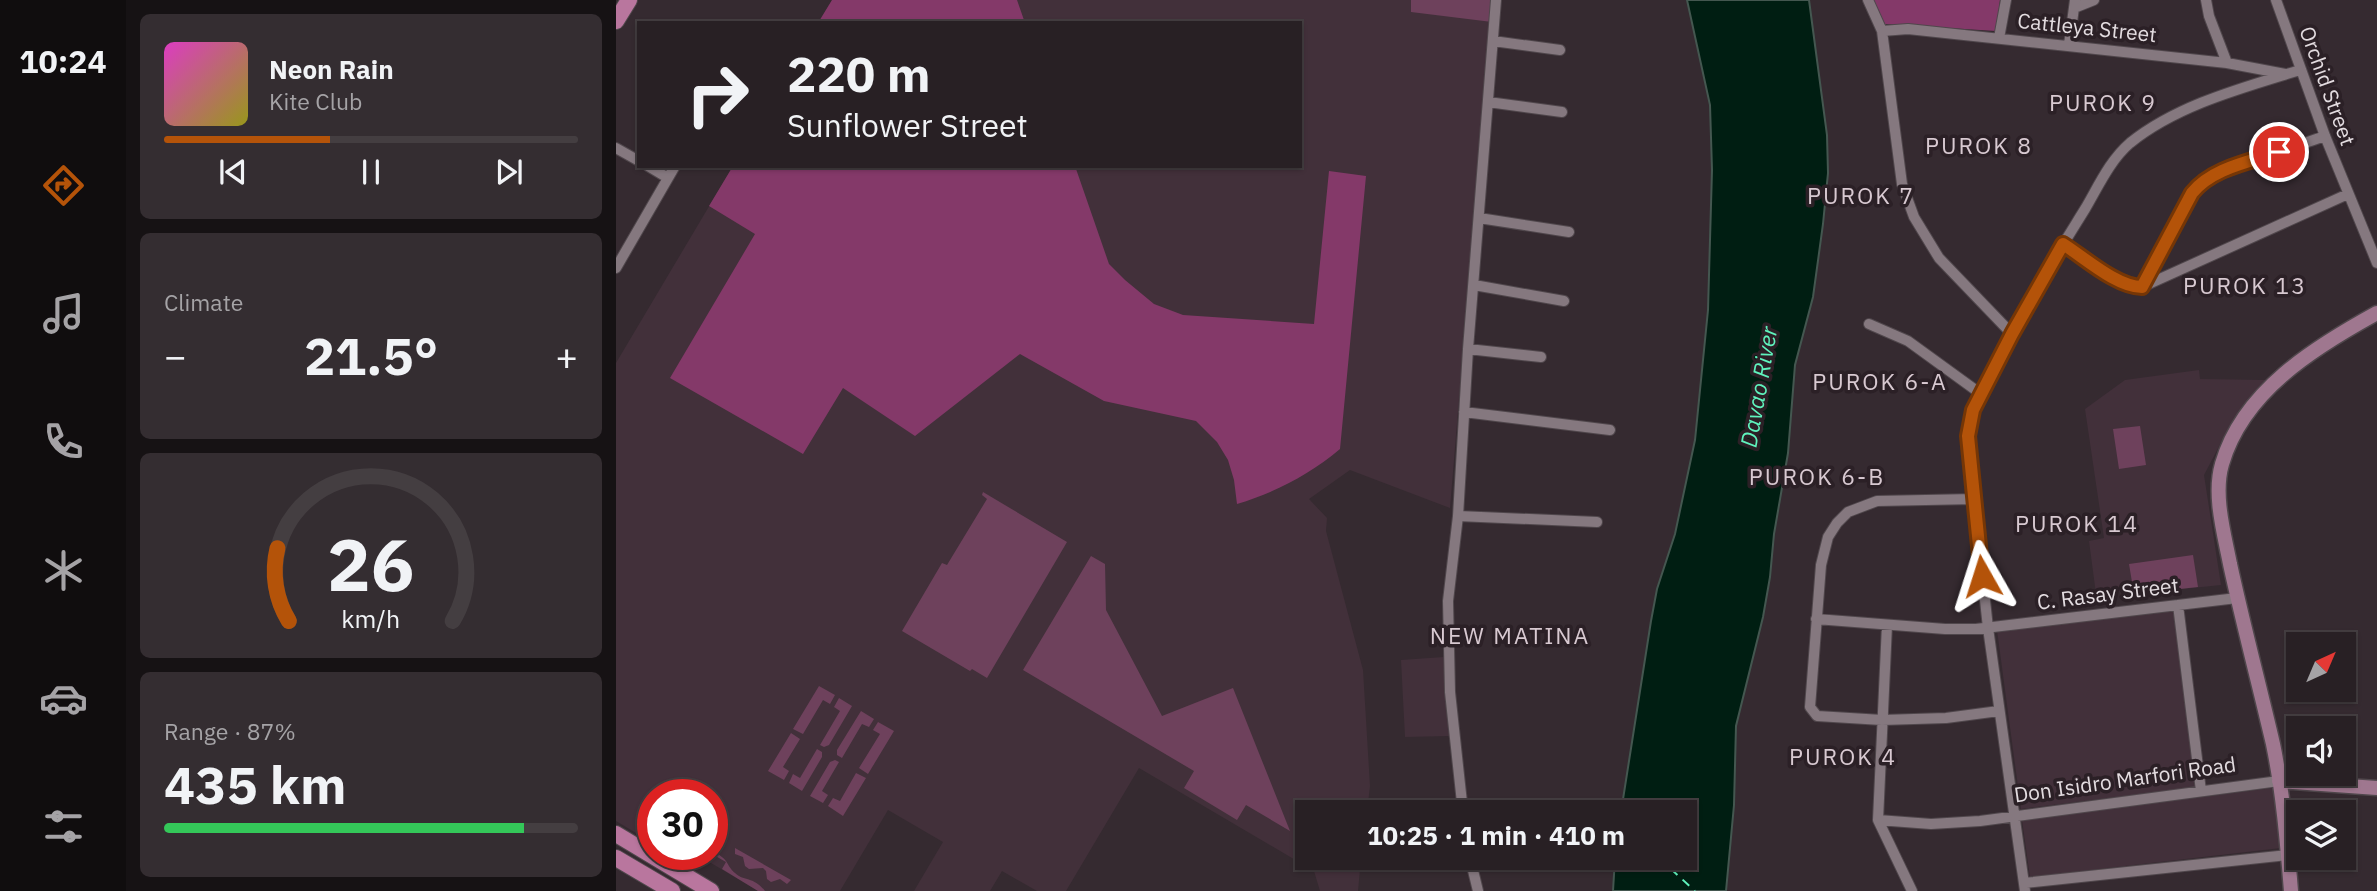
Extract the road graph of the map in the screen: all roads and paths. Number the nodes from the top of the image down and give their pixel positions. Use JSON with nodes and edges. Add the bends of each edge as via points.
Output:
{"nodes":[{"id":1,"x":629,"y":0,"type":"edge"},
{"id":2,"x":1496,"y":0,"type":"edge"},
{"id":3,"x":1868,"y":0,"type":"edge"},
{"id":4,"x":2006,"y":0,"type":"edge"},
{"id":5,"x":2094,"y":0,"type":"edge"},
{"id":6,"x":2206,"y":0,"type":"edge"},
{"id":7,"x":2276,"y":0,"type":"edge"},
{"id":8,"x":2075,"y":4,"type":"edge"},
{"id":9,"x":616,"y":21,"type":"edge"},
{"id":10,"x":1882,"y":31,"type":"junction"},
{"id":11,"x":2000,"y":38,"type":"junction"},
{"id":12,"x":1493,"y":41,"type":"junction"},
{"id":13,"x":2069,"y":45,"type":"junction"},
{"id":14,"x":1560,"y":50,"type":"dead end"},
{"id":15,"x":2227,"y":64,"type":"junction"},
{"id":16,"x":2300,"y":70,"type":"junction"},
{"id":17,"x":2286,"y":74,"type":"junction"},
{"id":18,"x":1488,"y":102,"type":"junction"},
{"id":19,"x":1562,"y":112,"type":"dead end"},
{"id":20,"x":2325,"y":136,"type":"junction"},
{"id":21,"x":616,"y":148,"type":"edge"},
{"id":22,"x":637,"y":160,"type":"edge"},
{"id":23,"x":651,"y":168,"type":"edge"},
{"id":24,"x":675,"y":168,"type":"edge"},
{"id":25,"x":668,"y":178,"type":"junction"},
{"id":26,"x":2348,"y":194,"type":"junction"},
{"id":27,"x":1479,"y":218,"type":"junction"},
{"id":28,"x":1569,"y":232,"type":"dead end"},
{"id":29,"x":2063,"y":244,"type":"junction"},
{"id":30,"x":2377,"y":263,"type":"edge"},
{"id":31,"x":616,"y":268,"type":"edge"},
{"id":32,"x":1474,"y":285,"type":"junction"},
{"id":33,"x":2142,"y":287,"type":"junction"},
{"id":34,"x":1564,"y":301,"type":"dead end"},
{"id":35,"x":2377,"y":313,"type":"edge"},
{"id":36,"x":1869,"y":324,"type":"dead end"},
{"id":37,"x":2012,"y":334,"type":"junction"},
{"id":38,"x":1468,"y":349,"type":"junction"},
{"id":39,"x":1541,"y":357,"type":"dead end"},
{"id":40,"x":1981,"y":394,"type":"junction"},
{"id":41,"x":1464,"y":412,"type":"junction"},
{"id":42,"x":1610,"y":430,"type":"dead end"},
{"id":43,"x":1974,"y":499,"type":"junction"},
{"id":44,"x":1458,"y":516,"type":"junction"},
{"id":45,"x":1597,"y":522,"type":"dead end"},
{"id":46,"x":2237,"y":598,"type":"junction"},
{"id":47,"x":2178,"y":605,"type":"junction"},
{"id":48,"x":1816,"y":618,"type":"junction"},
{"id":49,"x":1887,"y":625,"type":"junction"},
{"id":50,"x":1988,"y":628,"type":"junction"},
{"id":51,"x":1999,"y":711,"type":"junction"},
{"id":52,"x":1882,"y":720,"type":"junction"},
{"id":53,"x":2279,"y":781,"type":"junction"},
{"id":54,"x":2377,"y":788,"type":"edge"},
{"id":55,"x":2201,"y":791,"type":"junction"},
{"id":56,"x":1462,"y":800,"type":"edge"},
{"id":57,"x":2015,"y":816,"type":"junction"},
{"id":58,"x":1878,"y":820,"type":"junction"},
{"id":59,"x":616,"y":834,"type":"edge"},
{"id":60,"x":2286,"y":839,"type":"edge"},
{"id":61,"x":637,"y":846,"type":"edge"},
{"id":62,"x":2286,"y":855,"type":"edge"},
{"id":63,"x":616,"y":858,"type":"edge"},
{"id":64,"x":661,"y":870,"type":"edge"},
{"id":65,"x":676,"y":870,"type":"edge"},
{"id":66,"x":1473,"y":870,"type":"edge"},
{"id":67,"x":2289,"y":870,"type":"edge"},
{"id":68,"x":654,"y":881,"type":"junction"},
{"id":69,"x":2024,"y":887,"type":"edge"},
{"id":70,"x":672,"y":891,"type":"edge"},
{"id":71,"x":711,"y":891,"type":"edge"},
{"id":72,"x":1478,"y":891,"type":"edge"},
{"id":73,"x":1912,"y":891,"type":"edge"},
{"id":74,"x":2291,"y":891,"type":"edge"}],
"edges":[{"from":1,"to":9,"type":"main road"},
{"from":2,"to":12,"type":"street"},
{"from":3,"to":10,"type":"street"},
{"from":4,"to":11,"type":"street"},
{"from":5,"to":8,"type":"street"},
{"from":6,"to":15,"type":"street"},
{"from":7,"to":16,"type":"street","name":"Orchid Street"},
{"from":8,"to":13,"type":"street"},
{"from":10,"to":11,"type":"street","name":"Cattleya Street","via":[[1908,29]]},
{"from":10,"to":37,"type":"street","via":[[1902,184],[1914,217],[1939,258]]},
{"from":11,"to":13,"type":"street","name":"Cattleya Street"},
{"from":12,"to":14,"type":"street"},
{"from":12,"to":18,"type":"street"},
{"from":13,"to":15,"type":"street","name":"Cattleya Street"},
{"from":15,"to":17,"type":"street","name":"Cattleya Street"},
{"from":16,"to":17,"type":"street"},
{"from":16,"to":20,"type":"street","name":"Orchid Street"},
{"from":17,"to":29,"type":"street","via":[[2185,111],[2144,132],[2115,159]]},
{"from":18,"to":19,"type":"street"},
{"from":18,"to":27,"type":"street"},
{"from":20,"to":26,"type":"street","name":"Orchid Street"},
{"from":20,"to":33,"type":"street","via":[[2200,183]]},
{"from":21,"to":22,"type":"street"},
{"from":23,"to":25,"type":"street"},
{"from":24,"to":25,"type":"street"},
{"from":25,"to":31,"type":"street"},
{"from":26,"to":30,"type":"street","name":"Orchid Street"},
{"from":26,"to":33,"type":"street"},
{"from":27,"to":28,"type":"street"},
{"from":27,"to":32,"type":"street"},
{"from":29,"to":33,"type":"street","via":[[2114,278]]},
{"from":29,"to":37,"type":"street"},
{"from":32,"to":34,"type":"street"},
{"from":32,"to":38,"type":"street"},
{"from":35,"to":46,"type":"main road","via":[[2289,370],[2253,408],[2231,442],[2219,487]]},
{"from":36,"to":40,"type":"street","via":[[1908,341]]},
{"from":37,"to":40,"type":"street"},
{"from":38,"to":39,"type":"street"},
{"from":38,"to":41,"type":"street"},
{"from":40,"to":43,"type":"street","via":[[1968,436]]},
{"from":41,"to":42,"type":"street"},
{"from":41,"to":44,"type":"street"},
{"from":43,"to":48,"type":"street","via":[[1894,499],[1848,512],[1824,551]]},
{"from":43,"to":50,"type":"street"},
{"from":44,"to":45,"type":"street"},
{"from":44,"to":56,"type":"street","via":[[1447,633]]},
{"from":46,"to":47,"type":"street","name":"C. Rasay Street"},
{"from":46,"to":53,"type":"main road"},
{"from":47,"to":50,"type":"street","name":"C. Rasay Street"},
{"from":47,"to":55,"type":"street"},
{"from":48,"to":49,"type":"street","name":"C. Rasay Street"},
{"from":48,"to":52,"type":"street","via":[[1812,713]]},
{"from":49,"to":50,"type":"street","name":"C. Rasay Street"},
{"from":49,"to":52,"type":"street"},
{"from":50,"to":51,"type":"street"},
{"from":51,"to":52,"type":"street"},
{"from":51,"to":57,"type":"street"},
{"from":52,"to":58,"type":"street"},
{"from":53,"to":54,"type":"main road","name":"Don Isidro Marfori Road"},
{"from":53,"to":55,"type":"street","name":"Don Isidro Marfori Road"},
{"from":53,"to":60,"type":"main road"},
{"from":55,"to":57,"type":"street","name":"Don Isidro Marfori Road"},
{"from":57,"to":58,"type":"street","name":"Don Isidro Marfori Road","via":[[1931,824]]},
{"from":57,"to":69,"type":"street"},
{"from":58,"to":73,"type":"street"},
{"from":59,"to":61,"type":"main road"},
{"from":62,"to":69,"type":"street"},
{"from":63,"to":68,"type":"main road"},
{"from":64,"to":68,"type":"main road"},
{"from":65,"to":71,"type":"main road"},
{"from":66,"to":72,"type":"street"},
{"from":67,"to":74,"type":"main road"},
{"from":68,"to":70,"type":"main road"}]}
